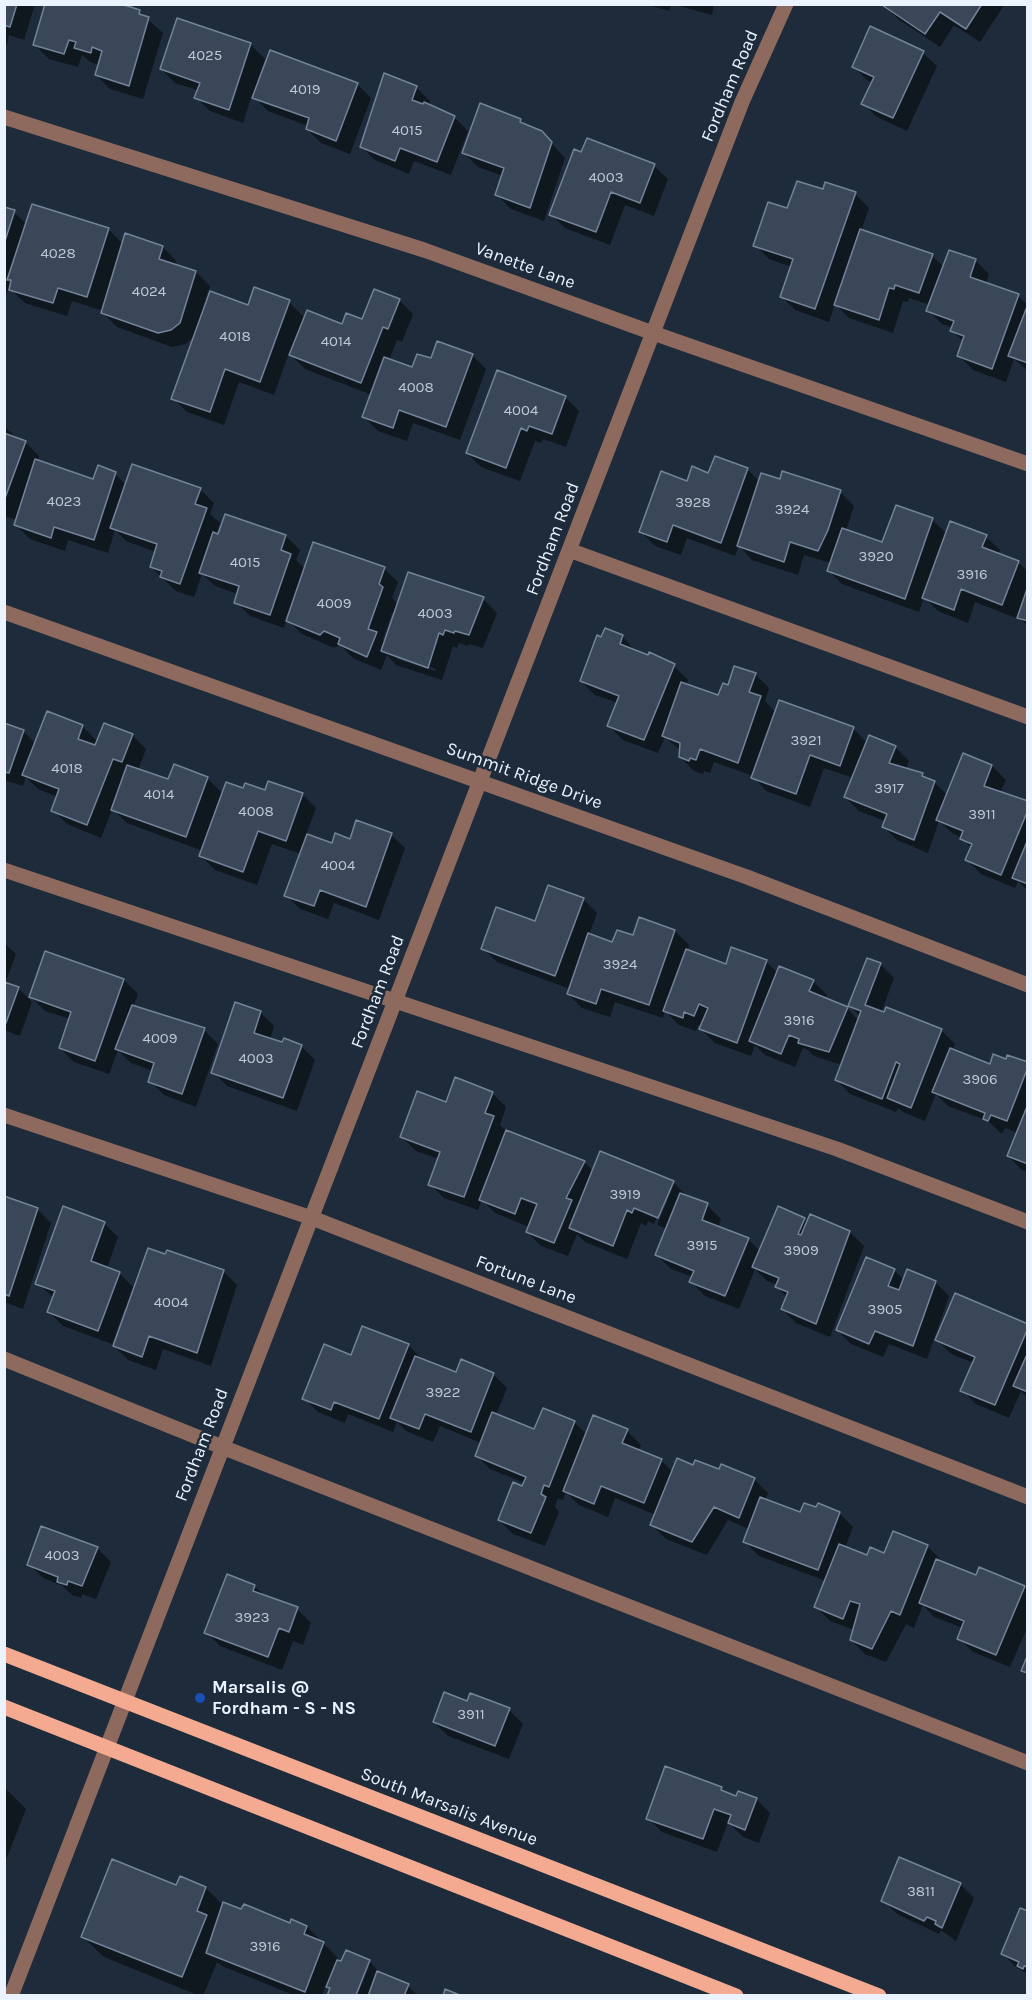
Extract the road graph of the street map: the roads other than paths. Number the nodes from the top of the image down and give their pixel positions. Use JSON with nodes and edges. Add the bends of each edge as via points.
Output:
{"nodes":[{"id":1,"x":786,"y":4,"type":"edge"},
{"id":2,"x":4,"y":117,"type":"edge"},
{"id":3,"x":653,"y":333,"type":"junction"},
{"id":4,"x":1028,"y":464,"type":"edge"},
{"id":5,"x":569,"y":550,"type":"junction"},
{"id":6,"x":4,"y":612,"type":"edge"},
{"id":7,"x":1028,"y":717,"type":"edge"},
{"id":8,"x":480,"y":782,"type":"junction"},
{"id":9,"x":4,"y":870,"type":"edge"},
{"id":10,"x":1028,"y":985,"type":"edge"},
{"id":11,"x":396,"y":999,"type":"junction"},
{"id":12,"x":4,"y":1115,"type":"edge"},
{"id":13,"x":312,"y":1218,"type":"junction"},
{"id":14,"x":1028,"y":1222,"type":"edge"},
{"id":15,"x":4,"y":1359,"type":"edge"},
{"id":16,"x":222,"y":1448,"type":"junction"},
{"id":17,"x":1028,"y":1497,"type":"edge"},
{"id":18,"x":4,"y":1654,"type":"edge"},
{"id":19,"x":124,"y":1701,"type":"junction"},
{"id":20,"x":4,"y":1707,"type":"edge"},
{"id":21,"x":107,"y":1746,"type":"junction"},
{"id":22,"x":1028,"y":1763,"type":"edge"},
{"id":23,"x":9,"y":1994,"type":"edge"},
{"id":24,"x":736,"y":1995,"type":"edge"},
{"id":25,"x":879,"y":1995,"type":"edge"}],
"edges":[{"from":1,"to":3,"type":"street","name":"Fordham Road","via":[[742,102]]},
{"from":2,"to":3,"type":"street","name":"Vanette Lane","via":[[424,250]]},
{"from":3,"to":4,"type":"street","name":"Vanette Lane"},
{"from":3,"to":5,"type":"street","name":"Fordham Road"},
{"from":5,"to":7,"type":"street"},
{"from":5,"to":8,"type":"street","name":"Fordham Road"},
{"from":6,"to":8,"type":"street","name":"Summit Ridge Drive"},
{"from":8,"to":10,"type":"street","name":"Summit Ridge Drive","via":[[747,877]]},
{"from":8,"to":11,"type":"street","name":"Fordham Road"},
{"from":9,"to":11,"type":"street"},
{"from":11,"to":13,"type":"street","name":"Fordham Road"},
{"from":11,"to":14,"type":"street","via":[[837,1149]]},
{"from":12,"to":13,"type":"street","name":"Fortune Lane"},
{"from":13,"to":16,"type":"street","name":"Fordham Road"},
{"from":13,"to":17,"type":"street","name":"Fortune Lane"},
{"from":15,"to":16,"type":"street"},
{"from":16,"to":19,"type":"street","name":"Fordham Road"},
{"from":16,"to":22,"type":"street"},
{"from":18,"to":19,"type":"main road","name":"South Marsalis Avenue"},
{"from":19,"to":21,"type":"street","name":"Fordham Road"},
{"from":19,"to":25,"type":"main road","name":"South Marsalis Avenue"},
{"from":20,"to":21,"type":"main road"},
{"from":21,"to":23,"type":"street","name":"Fordham Road"},
{"from":21,"to":24,"type":"main road"}]}
